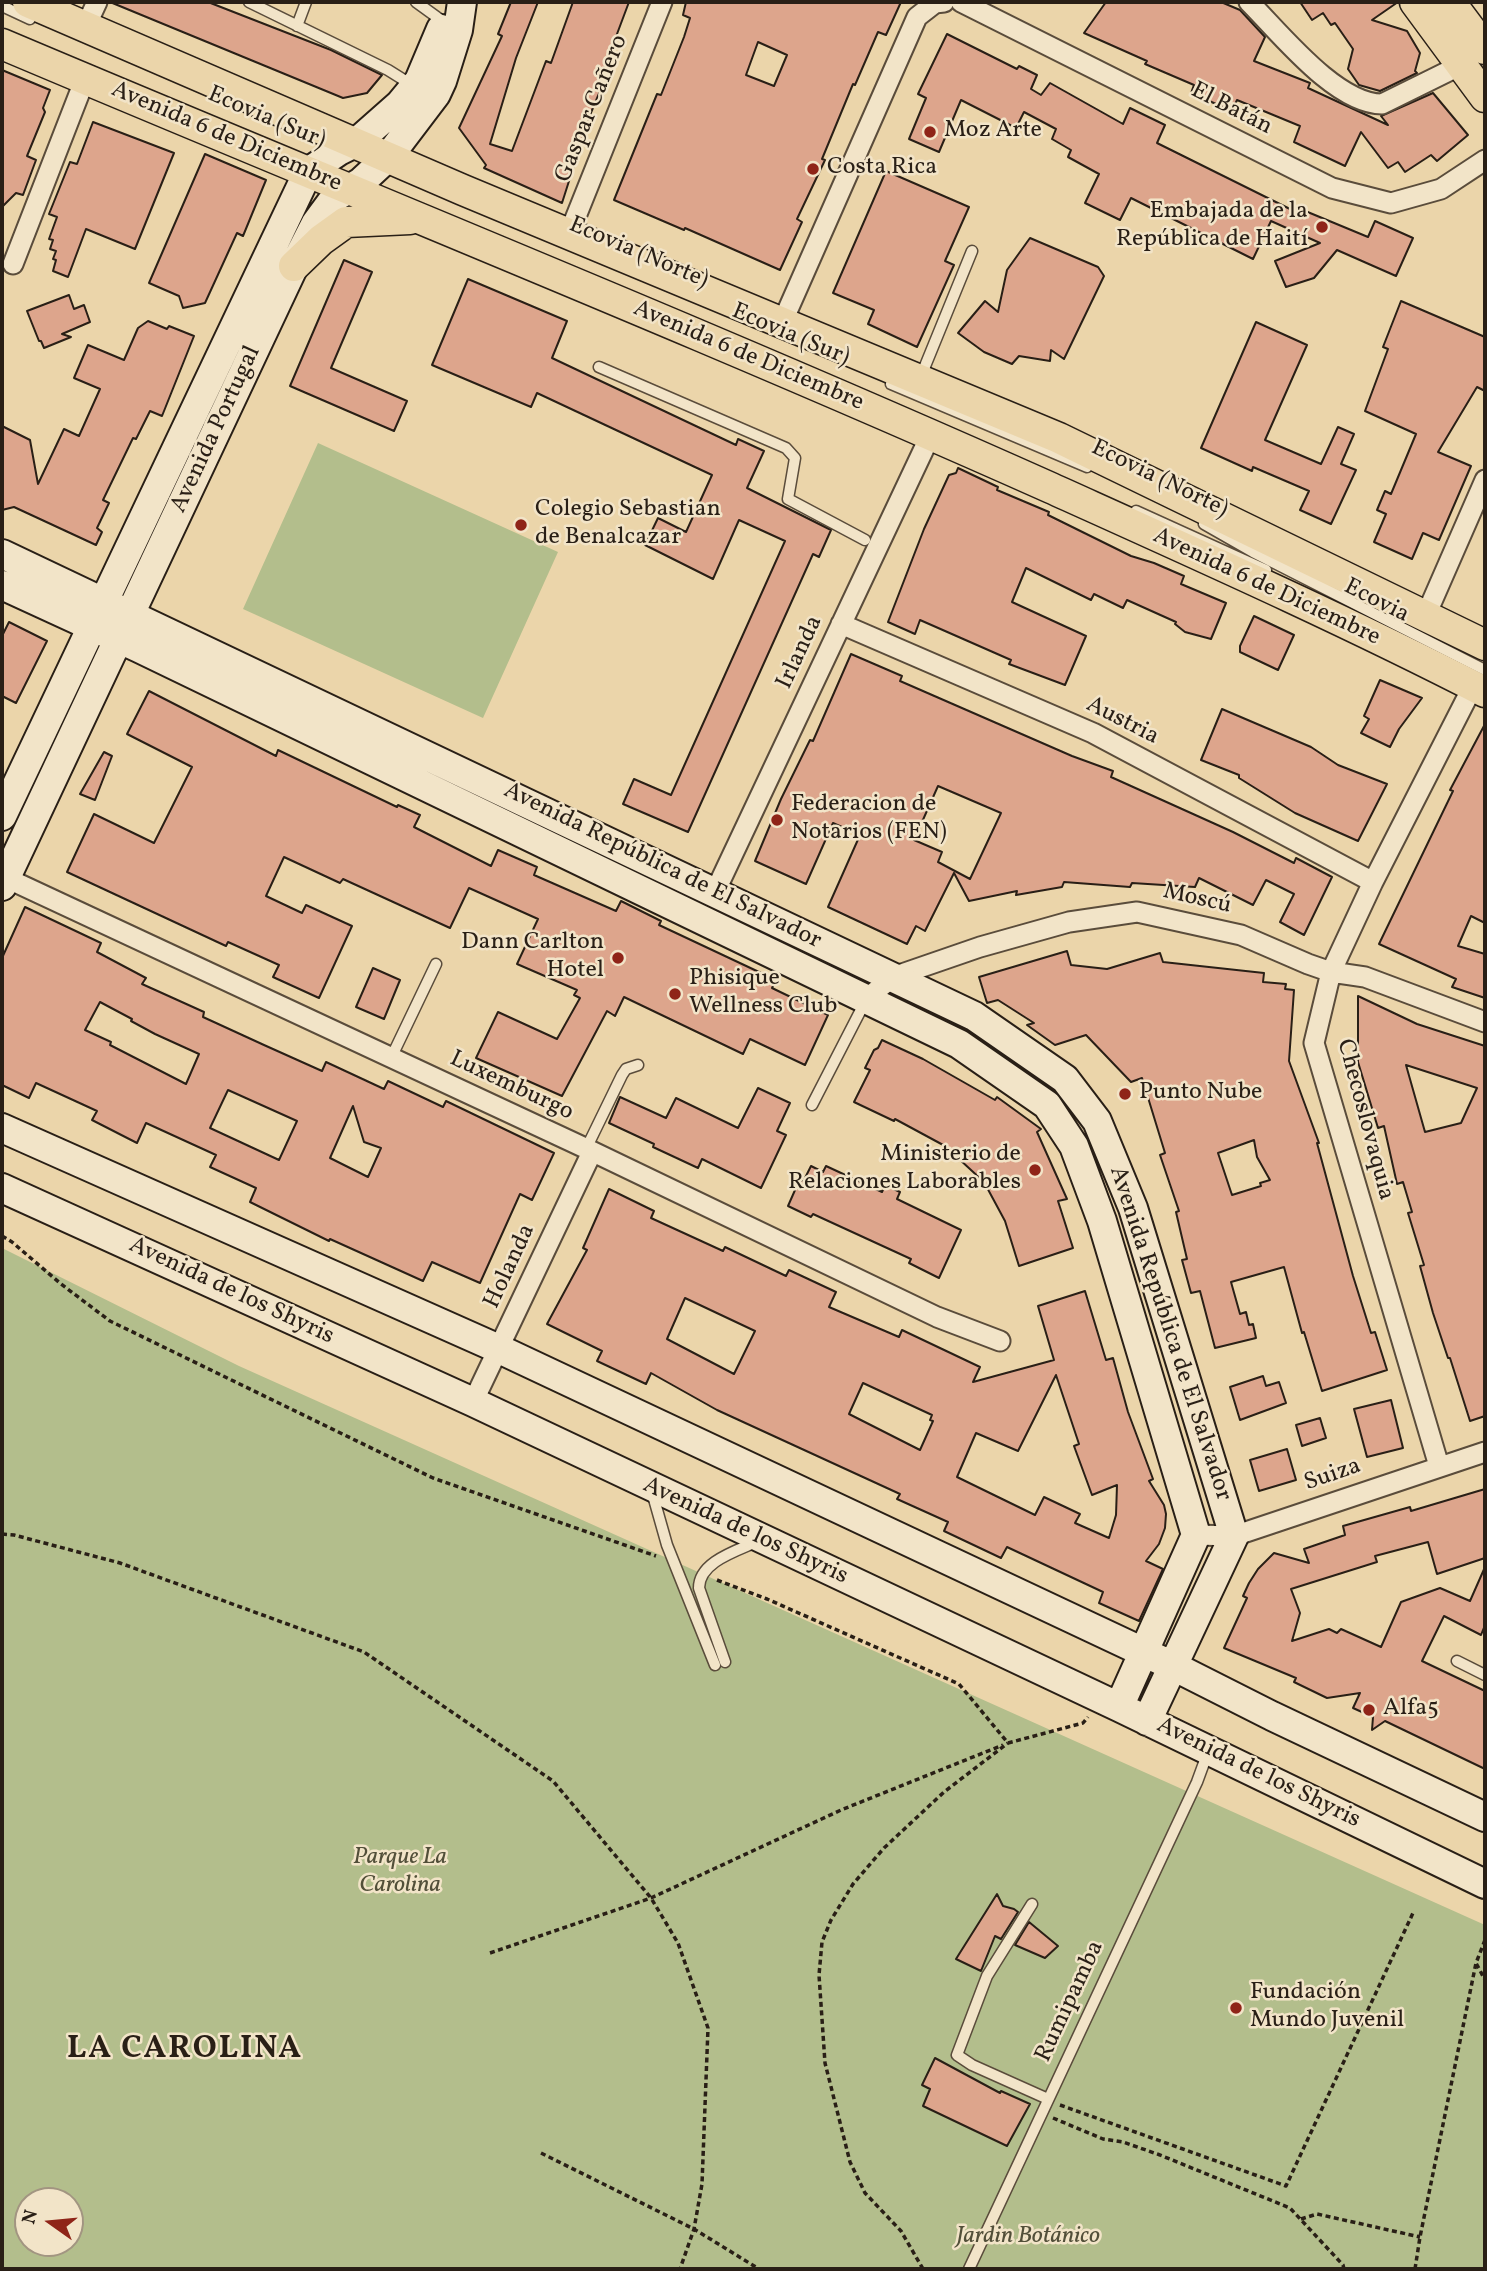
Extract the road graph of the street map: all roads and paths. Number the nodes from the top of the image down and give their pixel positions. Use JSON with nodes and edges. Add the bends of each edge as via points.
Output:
{"nodes":[{"id":1,"x":28,"y":2,"type":"edge"},
{"id":2,"x":249,"y":2,"type":"edge"},
{"id":3,"x":306,"y":2,"type":"edge"},
{"id":4,"x":416,"y":2,"type":"edge"},
{"id":5,"x":662,"y":2,"type":"edge"},
{"id":6,"x":944,"y":2,"type":"edge"},
{"id":7,"x":961,"y":2,"type":"edge"},
{"id":8,"x":1249,"y":2,"type":"edge"},
{"id":9,"x":1415,"y":2,"type":"edge"},
{"id":10,"x":1450,"y":2,"type":"edge"},
{"id":11,"x":2,"y":6,"type":"edge"},
{"id":12,"x":453,"y":14,"type":"edge"},
{"id":13,"x":46,"y":26,"type":"dead end"},
{"id":14,"x":297,"y":26,"type":"junction"},
{"id":15,"x":2,"y":44,"type":"edge"},
{"id":16,"x":1473,"y":57,"type":"edge"},
{"id":17,"x":85,"y":79,"type":"junction"},
{"id":18,"x":412,"y":90,"type":"junction"},
{"id":19,"x":1485,"y":97,"type":"edge"},
{"id":20,"x":284,"y":150,"type":"dead end"},
{"id":21,"x":1485,"y":160,"type":"edge"},
{"id":22,"x":354,"y":165,"type":"junction"},
{"id":23,"x":447,"y":195,"type":"dead end"},
{"id":24,"x":471,"y":206,"type":"dead end"},
{"id":25,"x":424,"y":219,"type":"junction"},
{"id":26,"x":569,"y":234,"type":"junction"},
{"id":27,"x":972,"y":251,"type":"dead end"},
{"id":28,"x":13,"y":264,"type":"dead end"},
{"id":29,"x":294,"y":266,"type":"junction"},
{"id":30,"x":782,"y":323,"type":"junction"},
{"id":31,"x":599,"y":367,"type":"dead end"},
{"id":32,"x":876,"y":378,"type":"dead end"},
{"id":33,"x":919,"y":380,"type":"junction"},
{"id":34,"x":931,"y":435,"type":"junction"},
{"id":35,"x":1098,"y":472,"type":"dead end"},
{"id":36,"x":1485,"y":480,"type":"edge"},
{"id":37,"x":1123,"y":505,"type":"dead end"},
{"id":38,"x":1199,"y":522,"type":"dead end"},
{"id":39,"x":864,"y":540,"type":"dead end"},
{"id":40,"x":2,"y":554,"type":"edge"},
{"id":41,"x":1251,"y":556,"type":"junction"},
{"id":42,"x":2,"y":585,"type":"edge"},
{"id":43,"x":103,"y":601,"type":"junction"},
{"id":44,"x":130,"y":613,"type":"junction"},
{"id":45,"x":1426,"y":615,"type":"junction"},
{"id":46,"x":841,"y":624,"type":"junction"},
{"id":47,"x":91,"y":626,"type":"junction"},
{"id":48,"x":118,"y":639,"type":"junction"},
{"id":49,"x":1485,"y":645,"type":"edge"},
{"id":50,"x":1482,"y":682,"type":"edge"},
{"id":51,"x":2,"y":816,"type":"edge"},
{"id":52,"x":3,"y":880,"type":"edge"},
{"id":53,"x":1373,"y":882,"type":"junction"},
{"id":54,"x":715,"y":892,"type":"junction"},
{"id":55,"x":436,"y":964,"type":"dead end"},
{"id":56,"x":1331,"y":972,"type":"junction"},
{"id":57,"x":892,"y":977,"type":"junction"},
{"id":58,"x":866,"y":999,"type":"junction"},
{"id":59,"x":1485,"y":1021,"type":"edge"},
{"id":60,"x":391,"y":1058,"type":"junction"},
{"id":61,"x":638,"y":1065,"type":"dead end"},
{"id":62,"x":812,"y":1105,"type":"dead end"},
{"id":63,"x":2,"y":1128,"type":"edge"},
{"id":64,"x":589,"y":1150,"type":"junction"},
{"id":65,"x":2,"y":1188,"type":"edge"},
{"id":66,"x":2,"y":1236,"type":"edge"},
{"id":67,"x":1000,"y":1341,"type":"dead end"},
{"id":68,"x":499,"y":1349,"type":"junction"},
{"id":69,"x":473,"y":1402,"type":"junction"},
{"id":70,"x":1485,"y":1452,"type":"edge"},
{"id":71,"x":1439,"y":1466,"type":"junction"},
{"id":72,"x":651,"y":1488,"type":"junction"},
{"id":73,"x":2,"y":1534,"type":"edge"},
{"id":74,"x":1196,"y":1535,"type":"junction"},
{"id":75,"x":1234,"y":1536,"type":"junction"},
{"id":76,"x":761,"y":1539,"type":"junction"},
{"id":77,"x":668,"y":1560,"type":"dead end"},
{"id":78,"x":702,"y":1574,"type":"junction"},
{"id":79,"x":1143,"y":1653,"type":"junction"},
{"id":80,"x":1457,"y":1661,"type":"dead end"},
{"id":81,"x":1173,"y":1666,"type":"junction"},
{"id":82,"x":1485,"y":1675,"type":"edge"},
{"id":83,"x":1119,"y":1707,"type":"junction"},
{"id":84,"x":1089,"y":1715,"type":"dead end"},
{"id":85,"x":1147,"y":1721,"type":"junction"},
{"id":86,"x":1008,"y":1743,"type":"junction"},
{"id":87,"x":1209,"y":1752,"type":"junction"},
{"id":88,"x":1485,"y":1817,"type":"edge"},
{"id":89,"x":1484,"y":1881,"type":"edge"},
{"id":90,"x":651,"y":1898,"type":"junction"},
{"id":91,"x":1031,"y":1904,"type":"dead end"},
{"id":92,"x":1413,"y":1913,"type":"dead end"},
{"id":93,"x":1485,"y":1940,"type":"edge"},
{"id":94,"x":490,"y":1953,"type":"dead end"},
{"id":95,"x":1476,"y":1963,"type":"junction"},
{"id":96,"x":1485,"y":1980,"type":"edge"},
{"id":97,"x":1049,"y":2100,"type":"junction"},
{"id":98,"x":1042,"y":2114,"type":"junction"},
{"id":99,"x":541,"y":2153,"type":"dead end"},
{"id":100,"x":1301,"y":2219,"type":"junction"},
{"id":101,"x":694,"y":2229,"type":"junction"},
{"id":102,"x":1420,"y":2237,"type":"junction"},
{"id":103,"x":680,"y":2269,"type":"edge"},
{"id":104,"x":759,"y":2269,"type":"edge"},
{"id":105,"x":923,"y":2269,"type":"edge"},
{"id":106,"x":969,"y":2269,"type":"edge"},
{"id":107,"x":1344,"y":2269,"type":"edge"},
{"id":108,"x":1415,"y":2269,"type":"edge"}],
"edges":[{"from":1,"to":22,"type":"main road","name":"Avenida 6 de Diciembre"},
{"from":2,"to":14,"type":"lane"},
{"from":3,"to":14,"type":"lane"},
{"from":4,"to":12,"type":"lane"},
{"from":5,"to":26,"type":"street","name":"Gaspar Cañero"},
{"from":6,"to":30,"type":"street","via":[[918,17]]},
{"from":7,"to":21,"type":"street","name":"El Batán","via":[[1332,188],[1391,202],[1441,189]]},
{"from":8,"to":16,"type":"street","via":[[1323,76],[1358,101],[1382,104]]},
{"from":9,"to":16,"type":"main road"},
{"from":10,"to":16,"type":"main road"},
{"from":11,"to":13,"type":"lane"},
{"from":12,"to":18,"type":"main road","name":"Avenida Portugal"},
{"from":12,"to":22,"type":"main road","name":"Avenida Portugal","via":[[436,94]]},
{"from":14,"to":18,"type":"lane","via":[[388,70]]},
{"from":15,"to":17,"type":"main road","name":"Avenida 6 de Diciembre"},
{"from":16,"to":19,"type":"main road"},
{"from":17,"to":22,"type":"main road","name":"Avenida 6 de Diciembre"},
{"from":17,"to":28,"type":"street"},
{"from":18,"to":22,"type":"main road","name":"Avenida Portugal"},
{"from":20,"to":22,"type":"lane","name":"Ecovia (Sur)"},
{"from":22,"to":25,"type":"main road","name":"Avenida 6 de Diciembre"},
{"from":22,"to":26,"type":"main road","name":"Avenida 6 de Diciembre"},
{"from":22,"to":29,"type":"main road","name":"Avenida Portugal"},
{"from":22,"to":43,"type":"main road","name":"Avenida Portugal"},
{"from":23,"to":24,"type":"lane"},
{"from":25,"to":29,"type":"main road","via":[[346,222]]},
{"from":25,"to":34,"type":"main road","name":"Avenida 6 de Diciembre"},
{"from":26,"to":30,"type":"main road","name":"Avenida 6 de Diciembre"},
{"from":27,"to":33,"type":"lane"},
{"from":29,"to":44,"type":"main road","name":"Avenida Portugal"},
{"from":30,"to":33,"type":"main road","name":"Avenida 6 de Diciembre"},
{"from":31,"to":39,"type":"lane","via":[[786,448],[795,458],[788,499]]},
{"from":32,"to":35,"type":"lane","name":"Ecovia (Norte)"},
{"from":33,"to":45,"type":"main road","name":"Avenida 6 de Diciembre","via":[[1059,438]]},
{"from":34,"to":46,"type":"street","name":"Irlanda"},
{"from":34,"to":50,"type":"main road","name":"Avenida 6 de Diciembre"},
{"from":36,"to":45,"type":"street"},
{"from":37,"to":41,"type":"lane"},
{"from":38,"to":41,"type":"lane","name":"Ecovia (Norte)"},
{"from":40,"to":43,"type":"main road","name":"Avenida República de El Salvador"},
{"from":41,"to":50,"type":"lane","name":"Ecovia"},
{"from":42,"to":47,"type":"main road","name":"Avenida República de El Salvador"},
{"from":43,"to":44,"type":"main road","name":"Avenida República de El Salvador"},
{"from":43,"to":47,"type":"main road","name":"Avenida Portugal"},
{"from":44,"to":48,"type":"main road","name":"Avenida Portugal"},
{"from":44,"to":54,"type":"main road","name":"Avenida República de El Salvador"},
{"from":45,"to":49,"type":"main road","name":"Avenida 6 de Diciembre"},
{"from":46,"to":53,"type":"street","name":"Austria","via":[[1093,733]]},
{"from":46,"to":54,"type":"street","name":"Irlanda"},
{"from":47,"to":48,"type":"main road","name":"Avenida República de El Salvador"},
{"from":47,"to":51,"type":"main road","name":"Avenida Portugal"},
{"from":48,"to":52,"type":"main road","name":"Avenida Portugal"},
{"from":48,"to":58,"type":"main road","name":"Avenida República de El Salvador"},
{"from":50,"to":53,"type":"street","name":"Checoslovaquia"},
{"from":52,"to":60,"type":"street","name":"Luxemburgo"},
{"from":53,"to":56,"type":"street","name":"Checoslovaquia"},
{"from":54,"to":57,"type":"main road","name":"Avenida República de El Salvador"},
{"from":55,"to":60,"type":"lane"},
{"from":56,"to":57,"type":"street","name":"Moscú","via":[[1241,935],[1137,912],[1069,922]]},
{"from":56,"to":59,"type":"street","name":"Moscú","via":[[1365,977]]},
{"from":56,"to":71,"type":"street","name":"Checoslovaquia","via":[[1314,1042]]},
{"from":57,"to":58,"type":"street"},
{"from":57,"to":75,"type":"main road","name":"Avenida República de El Salvador","via":[[974,1016],[1065,1079],[1097,1121],[1133,1208]]},
{"from":58,"to":62,"type":"lane"},
{"from":58,"to":74,"type":"main road","name":"Avenida República de El Salvador","via":[[960,1044],[1047,1105],[1074,1146],[1102,1221]]},
{"from":60,"to":64,"type":"street","name":"Luxemburgo"},
{"from":61,"to":64,"type":"lane","via":[[621,1075]]},
{"from":63,"to":68,"type":"main road"},
{"from":64,"to":67,"type":"street","name":"Luxemburgo","via":[[937,1317]]},
{"from":64,"to":68,"type":"street","name":"Holanda"},
{"from":65,"to":69,"type":"main road","name":"Avenida de los Shyris"},
{"from":66,"to":77,"type":"path","via":[[110,1321],[222,1376],[433,1478]]},
{"from":68,"to":69,"type":"street","name":"Holanda"},
{"from":68,"to":79,"type":"main road"},
{"from":69,"to":72,"type":"main road","name":"Avenida de los Shyris"},
{"from":70,"to":71,"type":"street","name":"Suiza"},
{"from":71,"to":75,"type":"street","name":"Suiza"},
{"from":72,"to":76,"type":"main road","name":"Avenida de los Shyris"},
{"from":72,"to":78,"type":"lane","via":[[667,1545],[720,1664],[699,1588]]},
{"from":73,"to":90,"type":"path","via":[[120,1563],[364,1652],[553,1781]]},
{"from":74,"to":75,"type":"street","name":"Suiza"},
{"from":74,"to":79,"type":"main road","name":"Avenida República de El Salvador"},
{"from":75,"to":81,"type":"main road"},
{"from":76,"to":78,"type":"lane"},
{"from":76,"to":83,"type":"main road","name":"Avenida de los Shyris"},
{"from":78,"to":86,"type":"path","via":[[959,1684]]},
{"from":79,"to":81,"type":"main road"},
{"from":79,"to":83,"type":"main road","name":"Avenida República de El Salvador"},
{"from":80,"to":82,"type":"lane"},
{"from":81,"to":85,"type":"main road"},
{"from":81,"to":88,"type":"main road"},
{"from":83,"to":85,"type":"main road","name":"Avenida de los Shyris"},
{"from":84,"to":86,"type":"path","via":[[1083,1723]]},
{"from":85,"to":87,"type":"main road","name":"Avenida de los Shyris"},
{"from":86,"to":90,"type":"path","via":[[841,1810]]},
{"from":86,"to":105,"type":"path","via":[[944,1792],[884,1848],[853,1884],[822,1942],[819,1975],[825,2063],[850,2162],[865,2193],[901,2231]]},
{"from":87,"to":89,"type":"main road","name":"Avenida de los Shyris"},
{"from":87,"to":97,"type":"lane","name":"Rumipamba"},
{"from":90,"to":94,"type":"path"},
{"from":90,"to":101,"type":"path","via":[[678,1943],[708,2028],[702,2184]]},
{"from":91,"to":97,"type":"lane","via":[[987,1976],[957,2055]]},
{"from":92,"to":97,"type":"path","via":[[1286,2186]]},
{"from":93,"to":95,"type":"path"},
{"from":95,"to":96,"type":"path"},
{"from":95,"to":102,"type":"path"},
{"from":97,"to":98,"type":"lane","name":"Rumipamba"},
{"from":98,"to":100,"type":"path","via":[[1267,2198],[1290,2208]]},
{"from":98,"to":106,"type":"lane","name":"Rumipamba"},
{"from":99,"to":101,"type":"path"},
{"from":100,"to":102,"type":"path","via":[[1317,2214]]},
{"from":100,"to":107,"type":"path"},
{"from":101,"to":103,"type":"path"},
{"from":101,"to":104,"type":"path"},
{"from":102,"to":108,"type":"path"}]}
